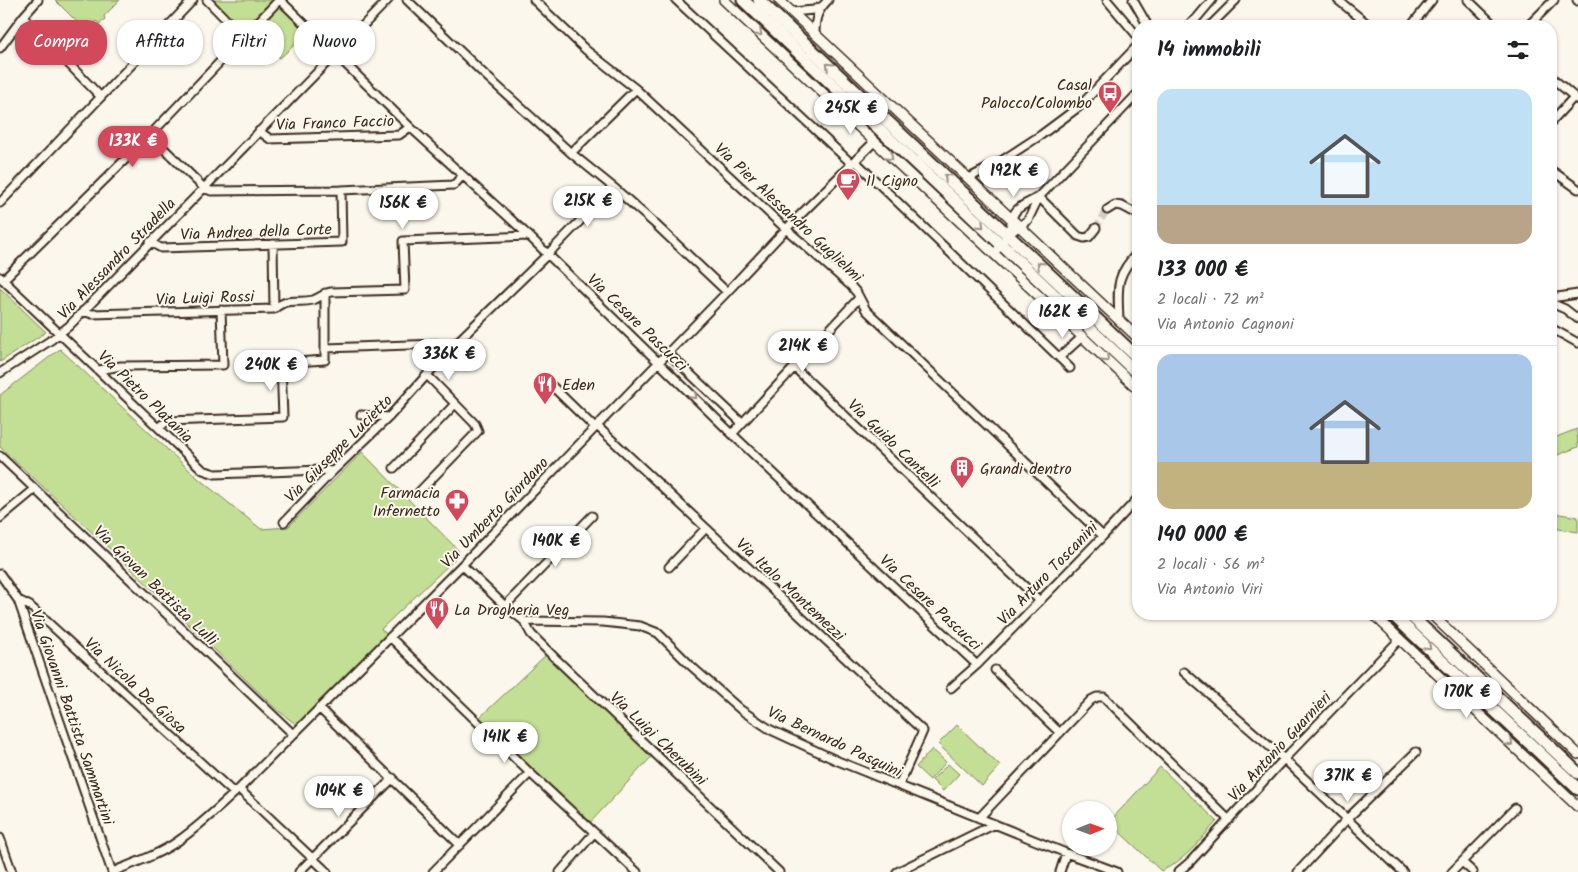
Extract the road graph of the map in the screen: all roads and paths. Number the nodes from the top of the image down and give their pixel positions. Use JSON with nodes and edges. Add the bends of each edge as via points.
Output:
{"nodes":[{"id":1,"x":38,"y":0,"type":"edge"},
{"id":2,"x":193,"y":0,"type":"edge"},
{"id":3,"x":207,"y":0,"type":"edge"},
{"id":4,"x":279,"y":0,"type":"edge"},
{"id":5,"x":388,"y":0,"type":"edge"},
{"id":6,"x":407,"y":0,"type":"edge"},
{"id":7,"x":534,"y":0,"type":"edge"},
{"id":8,"x":676,"y":0,"type":"edge"},
{"id":9,"x":724,"y":0,"type":"edge"},
{"id":10,"x":743,"y":0,"type":"edge"},
{"id":11,"x":759,"y":0,"type":"edge"},
{"id":12,"x":779,"y":0,"type":"edge"},
{"id":13,"x":828,"y":0,"type":"edge"},
{"id":14,"x":1107,"y":0,"type":"edge"},
{"id":15,"x":1133,"y":0,"type":"edge"},
{"id":16,"x":1212,"y":0,"type":"edge"},
{"id":17,"x":1236,"y":0,"type":"edge"},
{"id":18,"x":1338,"y":0,"type":"edge"},
{"id":19,"x":1432,"y":0,"type":"edge"},
{"id":20,"x":1468,"y":0,"type":"edge"},
{"id":21,"x":1554,"y":0,"type":"edge"},
{"id":22,"x":821,"y":7,"type":"junction"},
{"id":23,"x":792,"y":12,"type":"junction"},
{"id":24,"x":23,"y":17,"type":"junction"},
{"id":25,"x":226,"y":20,"type":"edge"},
{"id":26,"x":260,"y":20,"type":"edge"},
{"id":27,"x":300,"y":20,"type":"edge"},
{"id":28,"x":369,"y":20,"type":"edge"},
{"id":29,"x":1145,"y":20,"type":"edge"},
{"id":30,"x":1194,"y":20,"type":"edge"},
{"id":31,"x":1216,"y":20,"type":"edge"},
{"id":32,"x":1363,"y":20,"type":"edge"},
{"id":33,"x":1416,"y":20,"type":"edge"},
{"id":34,"x":1489,"y":20,"type":"edge"},
{"id":35,"x":1534,"y":20,"type":"edge"},
{"id":36,"x":1132,"y":30,"type":"edge"},
{"id":37,"x":815,"y":34,"type":"junction"},
{"id":38,"x":1,"y":45,"type":"edge"},
{"id":39,"x":1132,"y":51,"type":"edge"},
{"id":40,"x":216,"y":65,"type":"edge"},
{"id":41,"x":325,"y":65,"type":"edge"},
{"id":42,"x":347,"y":65,"type":"edge"},
{"id":43,"x":1557,"y":82,"type":"edge"},
{"id":44,"x":636,"y":89,"type":"junction"},
{"id":45,"x":101,"y":97,"type":"junction"},
{"id":46,"x":1576,"y":98,"type":"edge"},
{"id":47,"x":1132,"y":99,"type":"edge"},
{"id":48,"x":857,"y":107,"type":"junction"},
{"id":49,"x":1557,"y":116,"type":"edge"},
{"id":50,"x":410,"y":127,"type":"junction"},
{"id":51,"x":861,"y":128,"type":"junction"},
{"id":52,"x":259,"y":131,"type":"junction"},
{"id":53,"x":150,"y":135,"type":"junction"},
{"id":54,"x":874,"y":142,"type":"junction"},
{"id":55,"x":570,"y":153,"type":"junction"},
{"id":56,"x":853,"y":162,"type":"junction"},
{"id":57,"x":1557,"y":174,"type":"edge"},
{"id":58,"x":462,"y":176,"type":"junction"},
{"id":59,"x":969,"y":178,"type":"junction"},
{"id":60,"x":613,"y":187,"type":"junction"},
{"id":61,"x":204,"y":188,"type":"junction"},
{"id":62,"x":1578,"y":189,"type":"edge"},
{"id":63,"x":340,"y":190,"type":"junction"},
{"id":64,"x":1040,"y":197,"type":"junction"},
{"id":65,"x":0,"y":203,"type":"edge"},
{"id":66,"x":1107,"y":210,"type":"dead end"},
{"id":67,"x":1132,"y":211,"type":"edge"},
{"id":68,"x":1012,"y":219,"type":"junction"},
{"id":69,"x":1019,"y":227,"type":"junction"},
{"id":70,"x":1096,"y":228,"type":"tunnel mouth"},
{"id":71,"x":786,"y":229,"type":"junction"},
{"id":72,"x":1008,"y":235,"type":"junction"},
{"id":73,"x":529,"y":236,"type":"junction"},
{"id":74,"x":150,"y":242,"type":"junction"},
{"id":75,"x":273,"y":244,"type":"junction"},
{"id":76,"x":998,"y":249,"type":"junction"},
{"id":77,"x":548,"y":254,"type":"junction"},
{"id":78,"x":1132,"y":258,"type":"edge"},
{"id":79,"x":2,"y":278,"type":"edge"},
{"id":80,"x":728,"y":292,"type":"junction"},
{"id":81,"x":325,"y":293,"type":"junction"},
{"id":82,"x":1578,"y":294,"type":"edge"},
{"id":83,"x":1557,"y":297,"type":"edge"},
{"id":84,"x":860,"y":298,"type":"junction"},
{"id":85,"x":1557,"y":305,"type":"edge"},
{"id":86,"x":274,"y":309,"type":"junction"},
{"id":87,"x":221,"y":310,"type":"junction"},
{"id":88,"x":83,"y":311,"type":"junction"},
{"id":89,"x":1578,"y":319,"type":"edge"},
{"id":90,"x":1119,"y":321,"type":"junction"},
{"id":91,"x":1557,"y":331,"type":"edge"},
{"id":92,"x":60,"y":333,"type":"junction"},
{"id":93,"x":1132,"y":333,"type":"edge"},
{"id":94,"x":1082,"y":337,"type":"junction"},
{"id":95,"x":1578,"y":343,"type":"edge"},
{"id":96,"x":326,"y":348,"type":"junction"},
{"id":97,"x":451,"y":348,"type":"junction"},
{"id":98,"x":1132,"y":352,"type":"edge"},
{"id":99,"x":668,"y":353,"type":"junction"},
{"id":100,"x":1060,"y":357,"type":"junction"},
{"id":101,"x":659,"y":362,"type":"junction"},
{"id":102,"x":794,"y":367,"type":"junction"},
{"id":103,"x":1070,"y":368,"type":"dead end"},
{"id":104,"x":1132,"y":369,"type":"edge"},
{"id":105,"x":100,"y":370,"type":"junction"},
{"id":106,"x":0,"y":373,"type":"edge"},
{"id":107,"x":427,"y":375,"type":"junction"},
{"id":108,"x":1132,"y":383,"type":"edge"},
{"id":109,"x":552,"y":386,"type":"dead end"},
{"id":110,"x":455,"y":404,"type":"junction"},
{"id":111,"x":361,"y":415,"type":"dead end"},
{"id":112,"x":388,"y":417,"type":"junction"},
{"id":113,"x":742,"y":423,"type":"junction"},
{"id":114,"x":596,"y":427,"type":"junction"},
{"id":115,"x":159,"y":428,"type":"junction"},
{"id":116,"x":732,"y":434,"type":"junction"},
{"id":117,"x":0,"y":456,"type":"edge"},
{"id":118,"x":394,"y":468,"type":"dead end"},
{"id":119,"x":333,"y":471,"type":"junction"},
{"id":120,"x":35,"y":489,"type":"junction"},
{"id":121,"x":419,"y":492,"type":"dead end"},
{"id":122,"x":1132,"y":505,"type":"edge"},
{"id":123,"x":592,"y":516,"type":"dead end"},
{"id":124,"x":0,"y":518,"type":"edge"},
{"id":125,"x":284,"y":522,"type":"dead end"},
{"id":126,"x":706,"y":528,"type":"junction"},
{"id":127,"x":1103,"y":536,"type":"junction"},
{"id":128,"x":462,"y":565,"type":"junction"},
{"id":129,"x":669,"y":567,"type":"dead end"},
{"id":130,"x":0,"y":574,"type":"edge"},
{"id":131,"x":18,"y":600,"type":"junction"},
{"id":132,"x":1040,"y":600,"type":"junction"},
{"id":133,"x":505,"y":606,"type":"junction"},
{"id":134,"x":1379,"y":620,"type":"edge"},
{"id":135,"x":1398,"y":620,"type":"edge"},
{"id":136,"x":1415,"y":620,"type":"edge"},
{"id":137,"x":1437,"y":620,"type":"edge"},
{"id":138,"x":524,"y":621,"type":"junction"},
{"id":139,"x":390,"y":637,"type":"junction"},
{"id":140,"x":1400,"y":639,"type":"junction"},
{"id":141,"x":977,"y":665,"type":"junction"},
{"id":142,"x":995,"y":670,"type":"dead end"},
{"id":143,"x":1184,"y":672,"type":"dead end"},
{"id":144,"x":951,"y":688,"type":"dead end"},
{"id":145,"x":319,"y":708,"type":"junction"},
{"id":146,"x":1060,"y":733,"type":"junction"},
{"id":147,"x":292,"y":734,"type":"junction"},
{"id":148,"x":1416,"y":752,"type":"dead end"},
{"id":149,"x":1578,"y":754,"type":"edge"},
{"id":150,"x":1284,"y":760,"type":"junction"},
{"id":151,"x":530,"y":773,"type":"junction"},
{"id":152,"x":1578,"y":773,"type":"edge"},
{"id":153,"x":393,"y":778,"type":"junction"},
{"id":154,"x":899,"y":786,"type":"junction"},
{"id":155,"x":1578,"y":789,"type":"edge"},
{"id":156,"x":237,"y":791,"type":"junction"},
{"id":157,"x":1578,"y":807,"type":"edge"},
{"id":158,"x":1514,"y":808,"type":"dead end"},
{"id":159,"x":979,"y":818,"type":"junction"},
{"id":160,"x":1347,"y":819,"type":"junction"},
{"id":161,"x":1229,"y":820,"type":"junction"},
{"id":162,"x":996,"y":824,"type":"junction"},
{"id":163,"x":594,"y":833,"type":"junction"},
{"id":164,"x":0,"y":838,"type":"edge"},
{"id":165,"x":460,"y":845,"type":"junction"},
{"id":166,"x":1062,"y":851,"type":"edge"},
{"id":167,"x":1065,"y":856,"type":"edge"},
{"id":168,"x":1074,"y":856,"type":"edge"},
{"id":169,"x":313,"y":859,"type":"junction"},
{"id":170,"x":1462,"y":862,"type":"junction"},
{"id":171,"x":12,"y":872,"type":"edge"},
{"id":172,"x":112,"y":872,"type":"edge"},
{"id":173,"x":299,"y":872,"type":"edge"},
{"id":174,"x":327,"y":872,"type":"edge"},
{"id":175,"x":433,"y":872,"type":"edge"},
{"id":176,"x":560,"y":872,"type":"edge"},
{"id":177,"x":637,"y":872,"type":"edge"},
{"id":178,"x":779,"y":872,"type":"edge"},
{"id":179,"x":896,"y":872,"type":"edge"},
{"id":180,"x":1060,"y":872,"type":"edge"},
{"id":181,"x":1117,"y":872,"type":"edge"},
{"id":182,"x":1178,"y":872,"type":"edge"},
{"id":183,"x":1298,"y":872,"type":"edge"},
{"id":184,"x":1403,"y":872,"type":"edge"},
{"id":185,"x":1452,"y":872,"type":"edge"},
{"id":186,"x":1474,"y":872,"type":"edge"}],
"edges":[{"from":1,"to":24,"type":"street"},
{"from":2,"to":45,"type":"street"},
{"from":3,"to":25,"type":"street"},
{"from":4,"to":26,"type":"street"},
{"from":4,"to":27,"type":"street","name":"Via Cesare Pascucci"},
{"from":5,"to":28,"type":"street","name":"Via Alessandro Stradella"},
{"from":6,"to":55,"type":"street"},
{"from":7,"to":44,"type":"street","name":"Via Pier Alessandro Guglielmi","via":[[586,50]]},
{"from":8,"to":56,"type":"street"},
{"from":9,"to":51,"type":"street","one_way":true},
{"from":10,"to":48,"type":"main road"},
{"from":72,"to":11,"type":"main road","one_way":true},
{"from":12,"to":23,"type":"street"},
{"from":13,"to":22,"type":"street"},
{"from":14,"to":36,"type":"street"},
{"from":15,"to":29,"type":"street"},
{"from":16,"to":30,"type":"street"},
{"from":17,"to":31,"type":"street"},
{"from":18,"to":32,"type":"street"},
{"from":19,"to":33,"type":"street"},
{"from":20,"to":34,"type":"street"},
{"from":21,"to":35,"type":"street"},
{"from":22,"to":23,"type":"street"},
{"from":22,"to":37,"type":"street","via":[[815,21]]},
{"from":23,"to":37,"type":"street"},
{"from":24,"to":38,"type":"street"},
{"from":24,"to":45,"type":"street"},
{"from":37,"to":59,"type":"street"},
{"from":39,"to":59,"type":"street","via":[[1080,106],[998,163]]},
{"from":40,"to":53,"type":"street"},
{"from":41,"to":52,"type":"street","name":"Via Alessandro Stradella"},
{"from":42,"to":50,"type":"street","name":"Via Cesare Pascucci"},
{"from":43,"to":46,"type":"street"},
{"from":44,"to":55,"type":"street"},
{"from":44,"to":71,"type":"street","name":"Via Pier Alessandro Guglielmi"},
{"from":45,"to":65,"type":"street"},
{"from":46,"to":49,"type":"street"},
{"from":47,"to":64,"type":"street"},
{"from":48,"to":51,"type":"street"},
{"from":48,"to":76,"type":"main road","one_way":true},
{"from":50,"to":52,"type":"street","name":"Via Franco Faccio","via":[[399,135],[270,138]]},
{"from":50,"to":58,"type":"street","name":"Via Cesare Pascucci"},
{"from":51,"to":54,"type":"street"},
{"from":52,"to":61,"type":"street","name":"Via Alessandro Stradella"},
{"from":53,"to":61,"type":"street"},
{"from":53,"to":79,"type":"street"},
{"from":54,"to":56,"type":"street","name":"Via Umberto Giordano"},
{"from":54,"to":76,"type":"street","one_way":true},
{"from":55,"to":60,"type":"street"},
{"from":56,"to":71,"type":"street","name":"Via Umberto Giordano"},
{"from":56,"to":100,"type":"street"},
{"from":57,"to":62,"type":"street"},
{"from":58,"to":63,"type":"street","via":[[454,185]]},
{"from":58,"to":73,"type":"street","name":"Via Cesare Pascucci"},
{"from":59,"to":68,"type":"street"},
{"from":60,"to":77,"type":"street","name":"Via Giuseppe Lucietto"},
{"from":60,"to":80,"type":"street"},
{"from":61,"to":63,"type":"street","via":[[211,191]]},
{"from":61,"to":74,"type":"street","name":"Via Alessandro Stradella"},
{"from":63,"to":75,"type":"street","name":"Via Andrea della Corte","via":[[342,242]]},
{"from":64,"to":68,"type":"street","via":[[1017,209]]},
{"from":64,"to":69,"type":"street","via":[[1028,220]]},
{"from":64,"to":70,"type":"street","via":[[1078,236],[1089,237]]},
{"from":66,"to":67,"type":"street","via":[[1115,204]]},
{"from":68,"to":69,"type":"street"},
{"from":68,"to":72,"type":"street"},
{"from":69,"to":72,"type":"street"},
{"from":69,"to":90,"type":"street"},
{"from":71,"to":80,"type":"street","name":"Via Umberto Giordano"},
{"from":71,"to":84,"type":"street","name":"Via Pier Alessandro Guglielmi","via":[[850,285]]},
{"from":72,"to":76,"type":"street"},
{"from":98,"to":72,"type":"main road","one_way":true},
{"from":73,"to":77,"type":"street","name":"Via Cesare Pascucci"},
{"from":73,"to":81,"type":"street","name":"Via Luigi Rossi","via":[[404,241],[405,290]]},
{"from":74,"to":75,"type":"street","name":"Via Andrea della Corte","via":[[162,248]]},
{"from":74,"to":88,"type":"street","name":"Via Alessandro Stradella"},
{"from":75,"to":86,"type":"street"},
{"from":76,"to":94,"type":"street"},
{"from":76,"to":104,"type":"main road"},
{"from":77,"to":97,"type":"street","name":"Via Giuseppe Lucietto"},
{"from":77,"to":101,"type":"street","name":"Via Cesare Pascucci"},
{"from":78,"to":90,"type":"street","via":[[1120,277]]},
{"from":79,"to":92,"type":"street","name":"Via Pietro Platania"},
{"from":80,"to":99,"type":"street","name":"Via Umberto Giordano"},
{"from":81,"to":86,"type":"street","name":"Via Luigi Rossi","via":[[314,300],[283,302]]},
{"from":81,"to":96,"type":"street"},
{"from":82,"to":83,"type":"street"},
{"from":84,"to":102,"type":"street"},
{"from":84,"to":127,"type":"street","name":"Via Pier Alessandro Guglielmi","via":[[866,310]]},
{"from":85,"to":89,"type":"street"},
{"from":86,"to":87,"type":"street","name":"Via Luigi Rossi"},
{"from":87,"to":88,"type":"street","name":"Via Luigi Rossi","via":[[92,314]]},
{"from":87,"to":105,"type":"street","via":[[223,365],[121,366]]},
{"from":88,"to":92,"type":"street","name":"Via Alessandro Stradella"},
{"from":90,"to":93,"type":"street"},
{"from":91,"to":95,"type":"street"},
{"from":92,"to":105,"type":"street","name":"Via Pietro Platania"},
{"from":92,"to":106,"type":"street","name":"Via Alessandro Stradella"},
{"from":94,"to":100,"type":"street"},
{"from":94,"to":108,"type":"street","one_way":true},
{"from":96,"to":97,"type":"street","via":[[437,344]]},
{"from":96,"to":115,"type":"street","via":[[325,360],[281,363],[283,417],[167,421]]},
{"from":97,"to":107,"type":"street","name":"Via Giuseppe Lucietto"},
{"from":99,"to":101,"type":"street","name":"Via Umberto Giordano"},
{"from":99,"to":113,"type":"street","name":"Via Cesare Pascucci"},
{"from":100,"to":103,"type":"street"},
{"from":101,"to":114,"type":"street","name":"Via Umberto Giordano"},
{"from":101,"to":116,"type":"street","name":"Via Cesare Pascucci","one_way":true},
{"from":102,"to":113,"type":"street"},
{"from":102,"to":132,"type":"street","name":"Via Guido Cantelli"},
{"from":105,"to":115,"type":"street","name":"Via Pietro Platania"},
{"from":107,"to":110,"type":"street"},
{"from":107,"to":112,"type":"street","name":"Via Giuseppe Lucietto"},
{"from":109,"to":114,"type":"street","name":"Via Italo Montemezzi"},
{"from":110,"to":118,"type":"street"},
{"from":110,"to":121,"type":"street","via":[[478,431]]},
{"from":111,"to":112,"type":"street"},
{"from":112,"to":119,"type":"street","name":"Via Giuseppe Lucietto"},
{"from":113,"to":116,"type":"street"},
{"from":114,"to":126,"type":"street","name":"Via Italo Montemezzi"},
{"from":114,"to":128,"type":"street","name":"Via Umberto Giordano"},
{"from":115,"to":119,"type":"street","name":"Via Pietro Platania","via":[[203,470],[216,474]]},
{"from":116,"to":141,"type":"street","name":"Via Cesare Pascucci"},
{"from":117,"to":120,"type":"street","name":"Via Giovan Battista Lulli"},
{"from":119,"to":125,"type":"street","name":"Via Giuseppe Lucietto"},
{"from":120,"to":124,"type":"street"},
{"from":120,"to":147,"type":"street","name":"Via Giovan Battista Lulli"},
{"from":122,"to":127,"type":"street","name":"Via Arturo Toscanini"},
{"from":123,"to":133,"type":"street"},
{"from":126,"to":129,"type":"street"},
{"from":126,"to":154,"type":"street","name":"Via Italo Montemezzi","via":[[923,731]]},
{"from":127,"to":132,"type":"street","name":"Via Arturo Toscanini"},
{"from":128,"to":133,"type":"street"},
{"from":128,"to":139,"type":"street","name":"Via Umberto Giordano"},
{"from":130,"to":131,"type":"street","name":"Via Giovanni Battista Sammartini"},
{"from":131,"to":156,"type":"street","name":"Via Nicola De Giosa","via":[[30,606]]},
{"from":131,"to":172,"type":"street","name":"Via Giovanni Battista Sammartini"},
{"from":132,"to":141,"type":"street","name":"Via Arturo Toscanini"},
{"from":133,"to":138,"type":"street"},
{"from":134,"to":140,"type":"street"},
{"from":135,"to":155,"type":"main road","one_way":true},
{"from":136,"to":152,"type":"main road"},
{"from":137,"to":149,"type":"street"},
{"from":138,"to":154,"type":"street","name":"Via Bernardo Pasquini","via":[[640,626],[658,634],[741,710],[771,730]]},
{"from":138,"to":178,"type":"street","name":"Via Luigi Cherubini","via":[[555,658]]},
{"from":139,"to":145,"type":"street","name":"Via Umberto Giordano"},
{"from":139,"to":151,"type":"street"},
{"from":140,"to":150,"type":"street","name":"Via Antonio Guarnieri"},
{"from":140,"to":157,"type":"street","one_way":true},
{"from":141,"to":144,"type":"street","name":"Via Arturo Toscanini"},
{"from":142,"to":146,"type":"street"},
{"from":143,"to":150,"type":"street"},
{"from":145,"to":147,"type":"street","name":"Via Umberto Giordano"},
{"from":145,"to":153,"type":"street"},
{"from":146,"to":159,"type":"street"},
{"from":146,"to":161,"type":"street","via":[[1091,700],[1104,697]]},
{"from":147,"to":156,"type":"street","name":"Via Umberto Giordano"},
{"from":148,"to":160,"type":"street"},
{"from":150,"to":160,"type":"street"},
{"from":150,"to":161,"type":"street","name":"Via Antonio Guarnieri"},
{"from":151,"to":163,"type":"street"},
{"from":151,"to":165,"type":"street"},
{"from":153,"to":165,"type":"street"},
{"from":153,"to":169,"type":"street"},
{"from":154,"to":159,"type":"street","name":"Via Bernardo Pasquini"},
{"from":156,"to":169,"type":"street","name":"Via Nicola De Giosa"},
{"from":156,"to":172,"type":"street","name":"Via Umberto Giordano","via":[[176,843]]},
{"from":158,"to":170,"type":"street"},
{"from":159,"to":162,"type":"street","name":"Via Bernardo Pasquini"},
{"from":160,"to":183,"type":"street"},
{"from":160,"to":184,"type":"street"},
{"from":161,"to":182,"type":"street","name":"Via Antonio Guarnieri"},
{"from":162,"to":166,"type":"street","name":"Via Bernardo Pasquini"},
{"from":162,"to":179,"type":"street"},
{"from":163,"to":176,"type":"street"},
{"from":163,"to":177,"type":"street"},
{"from":164,"to":171,"type":"street"},
{"from":165,"to":175,"type":"street"},
{"from":167,"to":180,"type":"street"},
{"from":168,"to":181,"type":"street","name":"Via Bernardo Pasquini"},
{"from":169,"to":173,"type":"street"},
{"from":169,"to":174,"type":"street","name":"Via Nicola De Giosa"},
{"from":170,"to":185,"type":"street"},
{"from":170,"to":186,"type":"street"}]}
